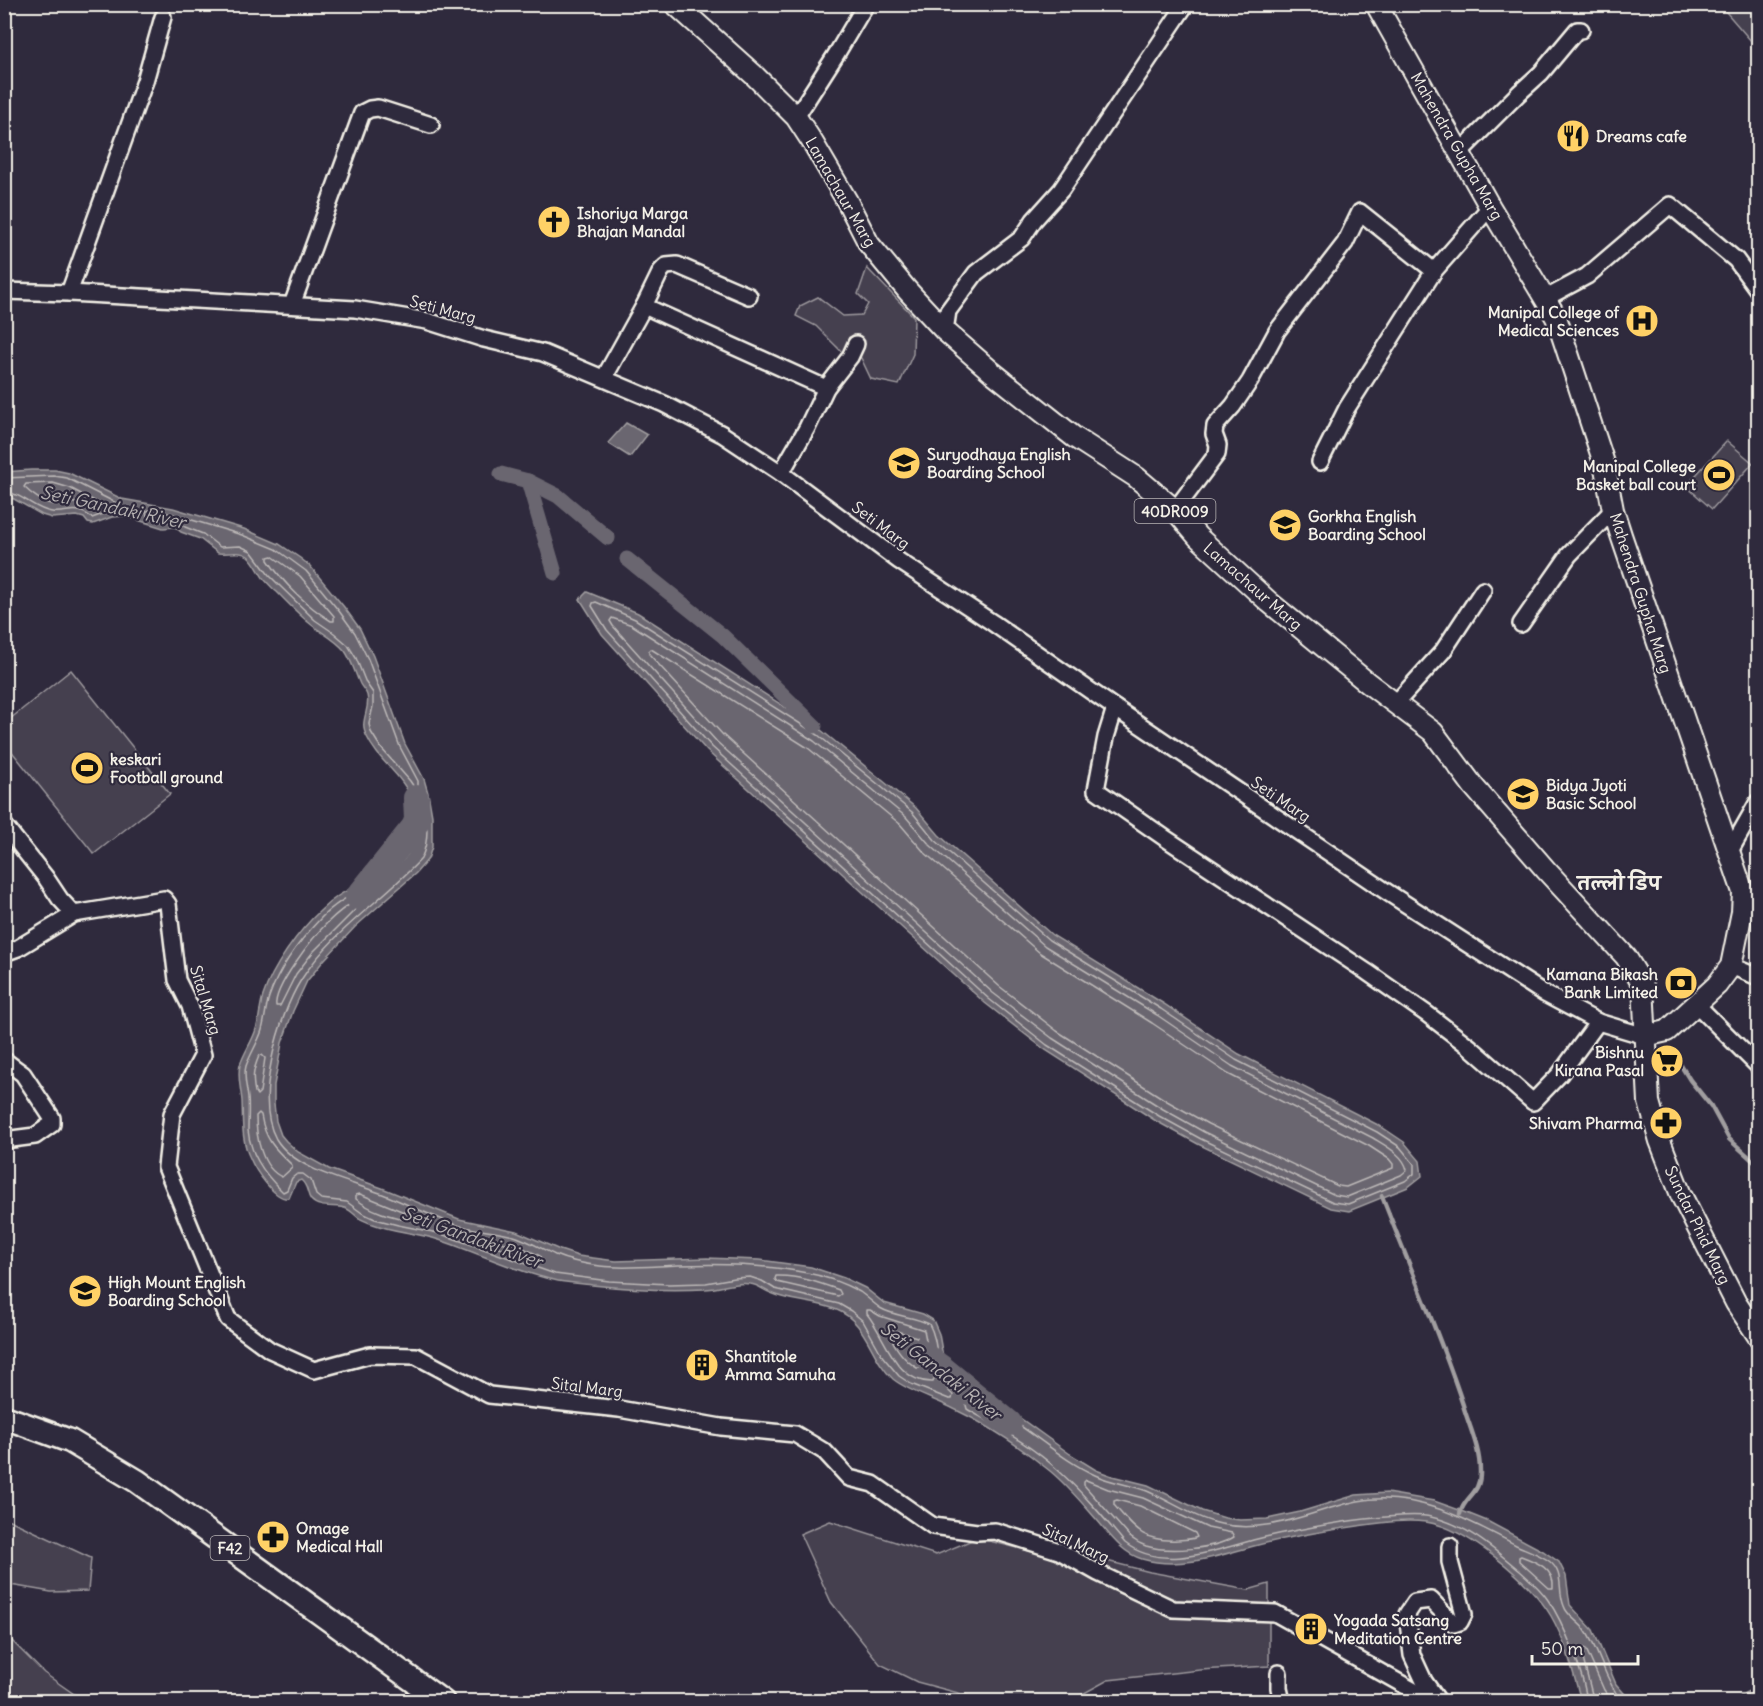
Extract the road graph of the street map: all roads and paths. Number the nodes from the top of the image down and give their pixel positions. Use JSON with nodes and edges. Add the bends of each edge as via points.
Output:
{"nodes":[{"id":1,"x":866,"y":4,"type":"edge"},
{"id":2,"x":1186,"y":4,"type":"edge"},
{"id":3,"x":1376,"y":4,"type":"edge"},
{"id":4,"x":686,"y":9,"type":"edge"},
{"id":5,"x":163,"y":17,"type":"dead end"},
{"id":6,"x":1581,"y":30,"type":"dead end"},
{"id":7,"x":796,"y":117,"type":"junction"},
{"id":8,"x":431,"y":125,"type":"dead end"},
{"id":9,"x":1460,"y":152,"type":"junction"},
{"id":10,"x":1490,"y":207,"type":"junction"},
{"id":11,"x":1434,"y":272,"type":"junction"},
{"id":12,"x":1758,"y":290,"type":"edge"},
{"id":13,"x":4,"y":291,"type":"edge"},
{"id":14,"x":69,"y":293,"type":"junction"},
{"id":15,"x":749,"y":296,"type":"dead end"},
{"id":16,"x":1546,"y":298,"type":"junction"},
{"id":17,"x":292,"y":305,"type":"junction"},
{"id":18,"x":644,"y":306,"type":"junction"},
{"id":19,"x":945,"y":331,"type":"junction"},
{"id":20,"x":856,"y":344,"type":"dead end"},
{"id":21,"x":604,"y":378,"type":"junction"},
{"id":22,"x":826,"y":388,"type":"junction"},
{"id":23,"x":1320,"y":462,"type":"dead end"},
{"id":24,"x":781,"y":473,"type":"junction"},
{"id":25,"x":1175,"y":510,"type":"junction"},
{"id":26,"x":1613,"y":510,"type":"junction"},
{"id":27,"x":1484,"y":590,"type":"dead end"},
{"id":28,"x":1521,"y":624,"type":"dead end"},
{"id":29,"x":1396,"y":703,"type":"junction"},
{"id":30,"x":1115,"y":708,"type":"junction"},
{"id":31,"x":1758,"y":802,"type":"edge"},
{"id":32,"x":4,"y":825,"type":"edge"},
{"id":33,"x":1730,"y":851,"type":"junction"},
{"id":34,"x":1758,"y":893,"type":"edge"},
{"id":35,"x":1742,"y":912,"type":"junction"},
{"id":36,"x":74,"y":914,"type":"junction"},
{"id":37,"x":4,"y":953,"type":"edge"},
{"id":38,"x":1731,"y":966,"type":"junction"},
{"id":39,"x":1758,"y":977,"type":"edge"},
{"id":40,"x":1696,"y":1004,"type":"junction"},
{"id":41,"x":1598,"y":1022,"type":"junction"},
{"id":42,"x":1645,"y":1036,"type":"junction"},
{"id":43,"x":4,"y":1060,"type":"edge"},
{"id":44,"x":1758,"y":1066,"type":"edge"},
{"id":45,"x":4,"y":1140,"type":"edge"},
{"id":46,"x":1758,"y":1336,"type":"edge"},
{"id":47,"x":6,"y":1414,"type":"edge"},
{"id":48,"x":1450,"y":1546,"type":"dead end"},
{"id":49,"x":1279,"y":1673,"type":"dead end"},
{"id":50,"x":443,"y":1701,"type":"edge"},
{"id":51,"x":1282,"y":1701,"type":"edge"},
{"id":52,"x":1434,"y":1701,"type":"edge"},
{"id":53,"x":1439,"y":1701,"type":"edge"}],
"edges":[{"from":1,"to":7,"type":"street"},
{"from":2,"to":19,"type":"street","via":[[1062,189],[1022,238],[976,273],[948,311]]},
{"from":3,"to":9,"type":"main road","name":"Mahendra Gupha Marg"},
{"from":4,"to":7,"type":"main road","name":"Lamachaur Marg","number":"40DR009"},
{"from":5,"to":14,"type":"street","via":[[145,81]]},
{"from":6,"to":9,"type":"street"},
{"from":7,"to":19,"type":"main road","name":"Lamachaur Marg","number":"40DR009","via":[[869,244]]},
{"from":8,"to":17,"type":"street","via":[[378,108],[362,113]]},
{"from":9,"to":10,"type":"main road","name":"Mahendra Gupha Marg"},
{"from":10,"to":11,"type":"street"},
{"from":10,"to":16,"type":"main road","name":"Mahendra Gupha Marg"},
{"from":11,"to":23,"type":"street","via":[[1347,408]]},
{"from":11,"to":25,"type":"street","via":[[1360,212],[1345,243],[1277,331],[1250,381],[1215,426],[1217,454]]},
{"from":12,"to":16,"type":"street","via":[[1736,260],[1670,205],[1587,276]]},
{"from":13,"to":14,"type":"street","name":"Seti Marg"},
{"from":14,"to":17,"type":"street","name":"Seti Marg"},
{"from":15,"to":18,"type":"street","via":[[677,265],[666,266]]},
{"from":16,"to":26,"type":"main road","name":"Mahendra Gupha Marg","via":[[1556,317],[1600,453]]},
{"from":17,"to":21,"type":"street","name":"Seti Marg","via":[[355,309],[427,321],[543,353]]},
{"from":18,"to":21,"type":"street"},
{"from":18,"to":22,"type":"street"},
{"from":19,"to":25,"type":"main road","name":"Lamachaur Marg","number":"40DR009","via":[[1074,437],[1136,477]]},
{"from":20,"to":22,"type":"street"},
{"from":21,"to":24,"type":"street","name":"Seti Marg","via":[[722,434]]},
{"from":22,"to":24,"type":"street"},
{"from":24,"to":30,"type":"street","name":"Seti Marg","via":[[899,561]]},
{"from":25,"to":29,"type":"main road","name":"Lamachaur Marg","number":"40DR009","via":[[1198,537],[1269,602]]},
{"from":26,"to":28,"type":"street","via":[[1569,555]]},
{"from":26,"to":33,"type":"main road","name":"Mahendra Gupha Marg"},
{"from":27,"to":29,"type":"street","via":[[1443,651]]},
{"from":29,"to":42,"type":"main road","name":"Lamachaur Marg","number":"40DR009","via":[[1433,732],[1489,804],[1626,957],[1643,985]]},
{"from":30,"to":41,"type":"street","name":"Seti Marg","via":[[1387,892],[1545,994]]},
{"from":30,"to":41,"type":"street","via":[[1096,790],[1427,1014],[1533,1102],[1560,1074]]},
{"from":31,"to":33,"type":"street"},
{"from":32,"to":36,"type":"street"},
{"from":33,"to":35,"type":"main road","name":"Mahendra Gupha Marg","via":[[1743,892]]},
{"from":34,"to":35,"type":"street"},
{"from":35,"to":38,"type":"main road","name":"Mahendra Gupha Marg"},
{"from":36,"to":37,"type":"street"},
{"from":36,"to":52,"type":"street","name":"Sital Marg","via":[[164,899],[168,904],[177,980],[190,1006],[203,1055],[172,1114],[166,1167],[228,1319],[270,1350],[314,1370],[370,1355],[416,1356],[489,1395],[795,1434],[825,1452],[849,1478],[873,1484],[933,1526],[995,1531],[1059,1551],[1173,1609],[1275,1613]]},
{"from":38,"to":39,"type":"street"},
{"from":38,"to":40,"type":"main road","name":"Mahendra Gupha Marg"},
{"from":40,"to":42,"type":"main road","name":"Mahendra Gupha Marg","via":[[1667,1031]]},
{"from":40,"to":44,"type":"street"},
{"from":41,"to":42,"type":"street","name":"Seti Marg"},
{"from":42,"to":46,"type":"main road","name":"Sundar Phid Marg","via":[[1649,1102],[1660,1141],[1681,1195],[1736,1303]]},
{"from":43,"to":45,"type":"street","via":[[22,1074],[52,1118],[52,1124],[36,1136]]},
{"from":47,"to":50,"type":"highway","number":"F42","via":[[70,1442],[137,1481]]},
{"from":48,"to":53,"type":"street","via":[[1450,1562],[1464,1614],[1460,1622],[1454,1624],[1431,1600],[1415,1602],[1407,1614],[1412,1655]]},
{"from":49,"to":51,"type":"street"}]}
